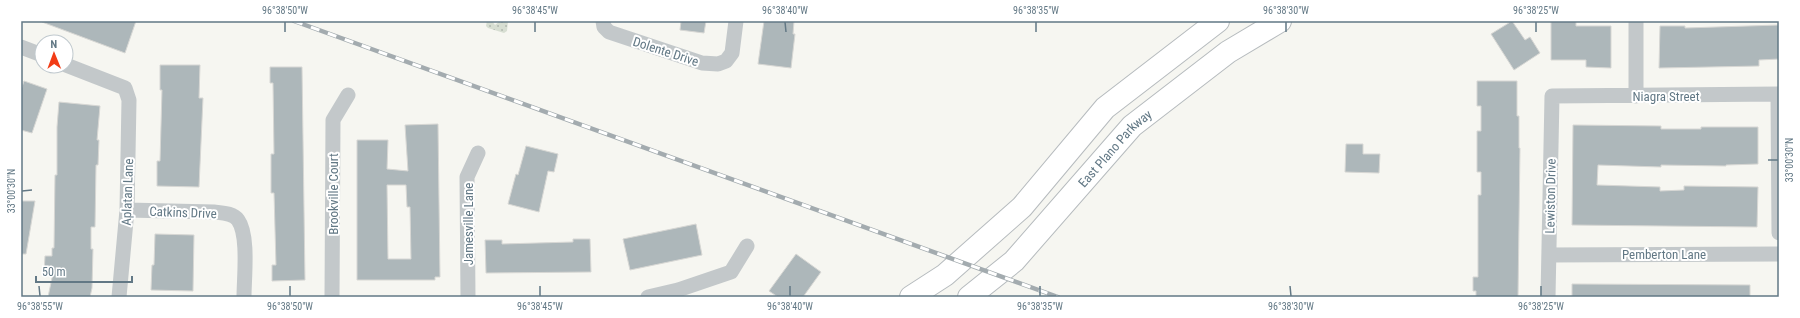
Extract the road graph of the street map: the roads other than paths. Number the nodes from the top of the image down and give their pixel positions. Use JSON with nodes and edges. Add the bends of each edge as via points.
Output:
{"nodes":[{"id":1,"x":603,"y":21,"type":"edge"},
{"id":2,"x":736,"y":21,"type":"edge"},
{"id":3,"x":1280,"y":21,"type":"edge"},
{"id":4,"x":1636,"y":21,"type":"edge"},
{"id":5,"x":1216,"y":22,"type":"edge"},
{"id":6,"x":21,"y":47,"type":"edge"},
{"id":7,"x":34,"y":52,"type":"edge"},
{"id":8,"x":74,"y":68,"type":"edge"},
{"id":9,"x":348,"y":95,"type":"dead end"},
{"id":10,"x":1778,"y":95,"type":"edge"},
{"id":11,"x":1552,"y":96,"type":"joint"},
{"id":12,"x":1636,"y":96,"type":"junction"},
{"id":13,"x":1105,"y":108,"type":"junction"},
{"id":14,"x":1132,"y":126,"type":"junction"},
{"id":15,"x":478,"y":153,"type":"dead end"},
{"id":16,"x":127,"y":210,"type":"junction"},
{"id":17,"x":1779,"y":233,"type":"edge"},
{"id":18,"x":747,"y":246,"type":"dead end"},
{"id":19,"x":1549,"y":254,"type":"junction"},
{"id":20,"x":1779,"y":254,"type":"edge"},
{"id":21,"x":119,"y":297,"type":"edge"},
{"id":22,"x":244,"y":297,"type":"edge"},
{"id":23,"x":332,"y":297,"type":"edge"},
{"id":24,"x":468,"y":297,"type":"edge"},
{"id":25,"x":648,"y":297,"type":"edge"},
{"id":26,"x":911,"y":297,"type":"edge"},
{"id":27,"x":969,"y":297,"type":"edge"},
{"id":28,"x":1548,"y":297,"type":"edge"}],
"edges":[{"from":1,"to":2,"type":"street","name":"Dolente Drive","via":[[609,32],[702,63],[718,64],[726,61],[732,53]]},
{"from":3,"to":14,"type":"main road","name":"East Plano Parkway","via":[[1228,52]]},
{"from":4,"to":12,"type":"street"},
{"from":5,"to":13,"type":"main road"},
{"from":6,"to":7,"type":"street"},
{"from":8,"to":16,"type":"street","name":"Aplatan Lane","via":[[125,88],[129,100]]},
{"from":9,"to":23,"type":"street","name":"Brookville Court","via":[[333,120]]},
{"from":10,"to":12,"type":"street","name":"Niagra Street"},
{"from":10,"to":17,"type":"street"},
{"from":11,"to":12,"type":"street","name":"Niagra Street"},
{"from":11,"to":19,"type":"street","name":"Lewiston Drive"},
{"from":13,"to":14,"type":"main road"},
{"from":13,"to":26,"type":"main road","via":[[1022,208],[946,275]]},
{"from":14,"to":27,"type":"main road","name":"East Plano Parkway","via":[[1014,261]]},
{"from":15,"to":24,"type":"street","name":"Jamesville Lane","via":[[467,177]]},
{"from":16,"to":21,"type":"street","name":"Aplatan Lane"},
{"from":16,"to":22,"type":"street","name":"Catkins Drive","via":[[214,212],[237,218],[244,240]]},
{"from":18,"to":25,"type":"street","via":[[731,272]]},
{"from":19,"to":20,"type":"street","name":"Pemberton Lane"},
{"from":19,"to":28,"type":"street","name":"Lewiston Drive"}]}
